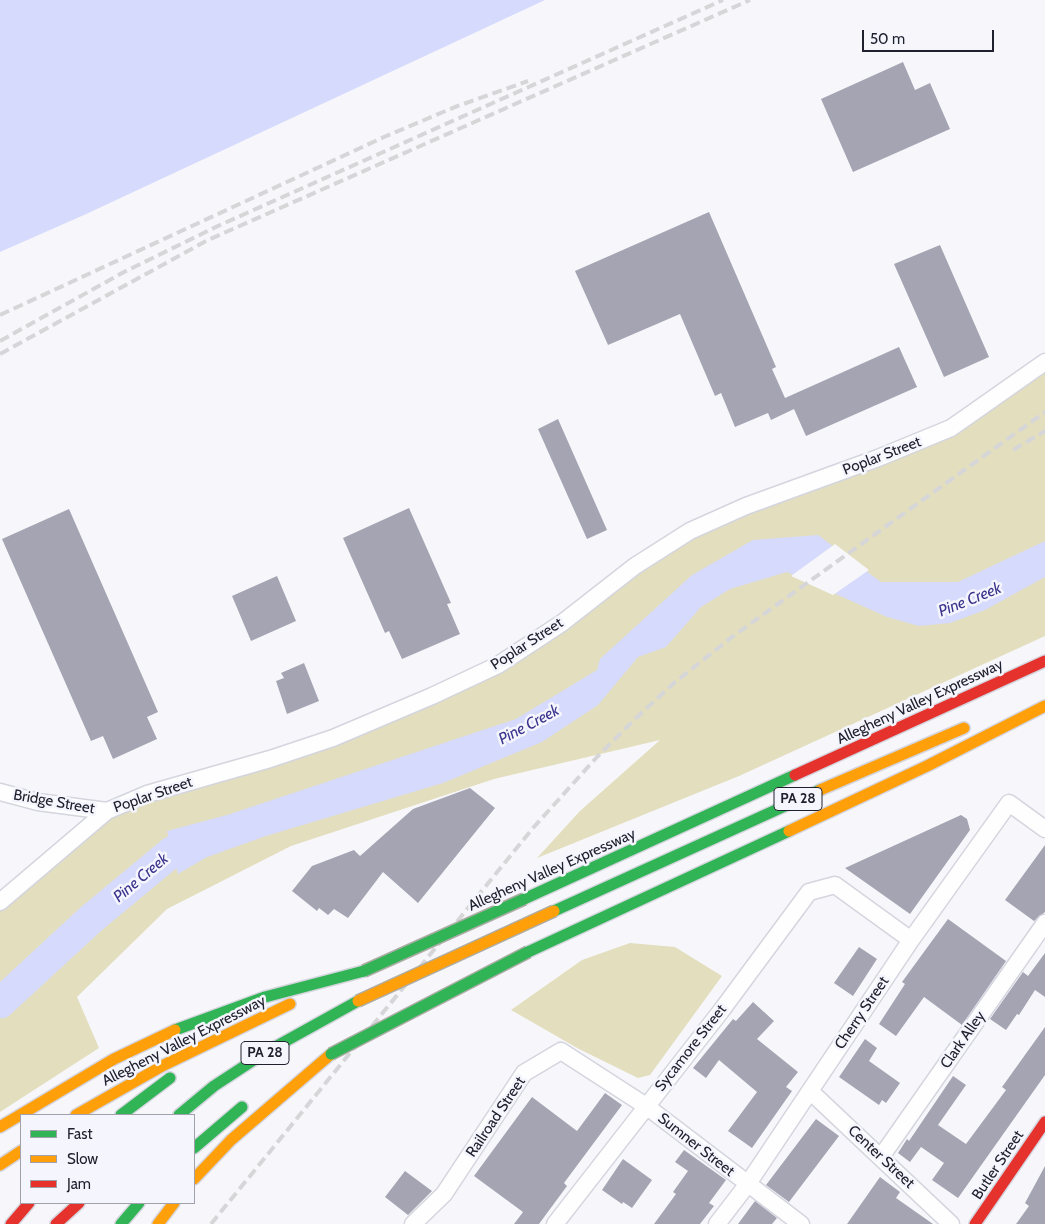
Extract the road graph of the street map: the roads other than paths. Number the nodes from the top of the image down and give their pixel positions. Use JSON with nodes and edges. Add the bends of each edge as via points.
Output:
{"nodes":[{"id":1,"x":1045,"y":362,"type":"edge"},
{"id":2,"x":1045,"y":661,"type":"edge"},
{"id":3,"x":1045,"y":706,"type":"edge"},
{"id":4,"x":973,"y":724,"type":"dead end"},
{"id":5,"x":0,"y":792,"type":"edge"},
{"id":6,"x":107,"y":811,"type":"junction"},
{"id":7,"x":1045,"y":829,"type":"edge"},
{"id":8,"x":0,"y":902,"type":"edge"},
{"id":9,"x":1045,"y":923,"type":"edge"},
{"id":10,"x":911,"y":940,"type":"junction"},
{"id":11,"x":364,"y":971,"type":"junction"},
{"id":12,"x":224,"y":1036,"type":"junction"},
{"id":13,"x":331,"y":1054,"type":"junction"},
{"id":14,"x":288,"y":1074,"type":"dead end"},
{"id":15,"x":810,"y":1091,"type":"junction"},
{"id":16,"x":250,"y":1100,"type":"dead end"},
{"id":17,"x":646,"y":1106,"type":"junction"},
{"id":18,"x":22,"y":1114,"type":"edge"},
{"id":19,"x":78,"y":1114,"type":"edge"},
{"id":20,"x":122,"y":1114,"type":"edge"},
{"id":21,"x":180,"y":1114,"type":"edge"},
{"id":22,"x":20,"y":1115,"type":"edge"},
{"id":23,"x":1045,"y":1122,"type":"edge"},
{"id":24,"x":0,"y":1127,"type":"edge"},
{"id":25,"x":195,"y":1147,"type":"edge"},
{"id":26,"x":20,"y":1151,"type":"edge"},
{"id":27,"x":882,"y":1157,"type":"junction"},
{"id":28,"x":0,"y":1165,"type":"edge"},
{"id":29,"x":195,"y":1177,"type":"edge"},
{"id":30,"x":747,"y":1185,"type":"junction"},
{"id":31,"x":28,"y":1204,"type":"edge"},
{"id":32,"x":78,"y":1204,"type":"edge"},
{"id":33,"x":138,"y":1204,"type":"edge"},
{"id":34,"x":173,"y":1204,"type":"edge"},
{"id":35,"x":57,"y":1223,"type":"edge"},
{"id":36,"x":11,"y":1224,"type":"edge"},
{"id":37,"x":121,"y":1224,"type":"edge"},
{"id":38,"x":158,"y":1224,"type":"edge"},
{"id":39,"x":413,"y":1224,"type":"edge"},
{"id":40,"x":554,"y":1224,"type":"edge"},
{"id":41,"x":717,"y":1224,"type":"edge"},
{"id":42,"x":801,"y":1224,"type":"edge"},
{"id":43,"x":951,"y":1224,"type":"edge"},
{"id":44,"x":975,"y":1224,"type":"edge"}],
"edges":[{"from":1,"to":6,"type":"street","name":"Poplar Street","via":[[951,428],[746,506],[690,531],[635,566],[562,623],[498,665],[333,738],[147,794]]},
{"from":2,"to":11,"type":"main road","name":"Allegheny Valley Expressway","number":"PA 28","bridge":true},
{"from":3,"to":13,"type":"main road","bridge":true,"via":[[926,766],[528,952]]},
{"from":4,"to":21,"type":"main road","number":"PA 28","bridge":true,"via":[[801,798],[358,1001],[266,1052],[214,1086]]},
{"from":5,"to":6,"type":"street","name":"Bridge Street","via":[[38,802]]},
{"from":6,"to":8,"type":"street","name":"Poplar Street"},
{"from":7,"to":10,"type":"street","name":"Cherry Street","via":[[1009,802]]},
{"from":9,"to":27,"type":"street","name":"Clark Alley"},
{"from":10,"to":15,"type":"street","name":"Cherry Street"},
{"from":10,"to":17,"type":"street","name":"Sycamore Street","via":[[835,885],[809,892]]},
{"from":11,"to":12,"type":"main road","name":"Allegheny Valley Expressway","number":"PA 28"},
{"from":11,"to":18,"type":"main road","via":[[265,998],[186,1025],[114,1059]]},
{"from":12,"to":19,"type":"main road","name":"Allegheny Valley Expressway","number":"PA 28","via":[[164,1065]]},
{"from":12,"to":20,"type":"main road"},
{"from":13,"to":14,"type":"main road"},
{"from":13,"to":29,"type":"main road","via":[[231,1140]]},
{"from":15,"to":27,"type":"street","name":"Center Street"},
{"from":15,"to":30,"type":"street","name":"Cherry Street"},
{"from":16,"to":25,"type":"main road"},
{"from":17,"to":30,"type":"street","name":"Sumner Street"},
{"from":17,"to":39,"type":"street","name":"Railroad Street","via":[[561,1051],[524,1073],[444,1194]]},
{"from":17,"to":40,"type":"street","name":"Sycamore Street"},
{"from":22,"to":24,"type":"main road"},
{"from":23,"to":44,"type":"main road","name":"Butler Street"},
{"from":26,"to":28,"type":"main road"},
{"from":27,"to":43,"type":"street","name":"Center Street"},
{"from":30,"to":41,"type":"street","name":"Cherry Street"},
{"from":30,"to":42,"type":"street","name":"Sumner Street"},
{"from":31,"to":36,"type":"main road"},
{"from":32,"to":35,"type":"main road"},
{"from":33,"to":37,"type":"main road"},
{"from":34,"to":38,"type":"main road"}]}
